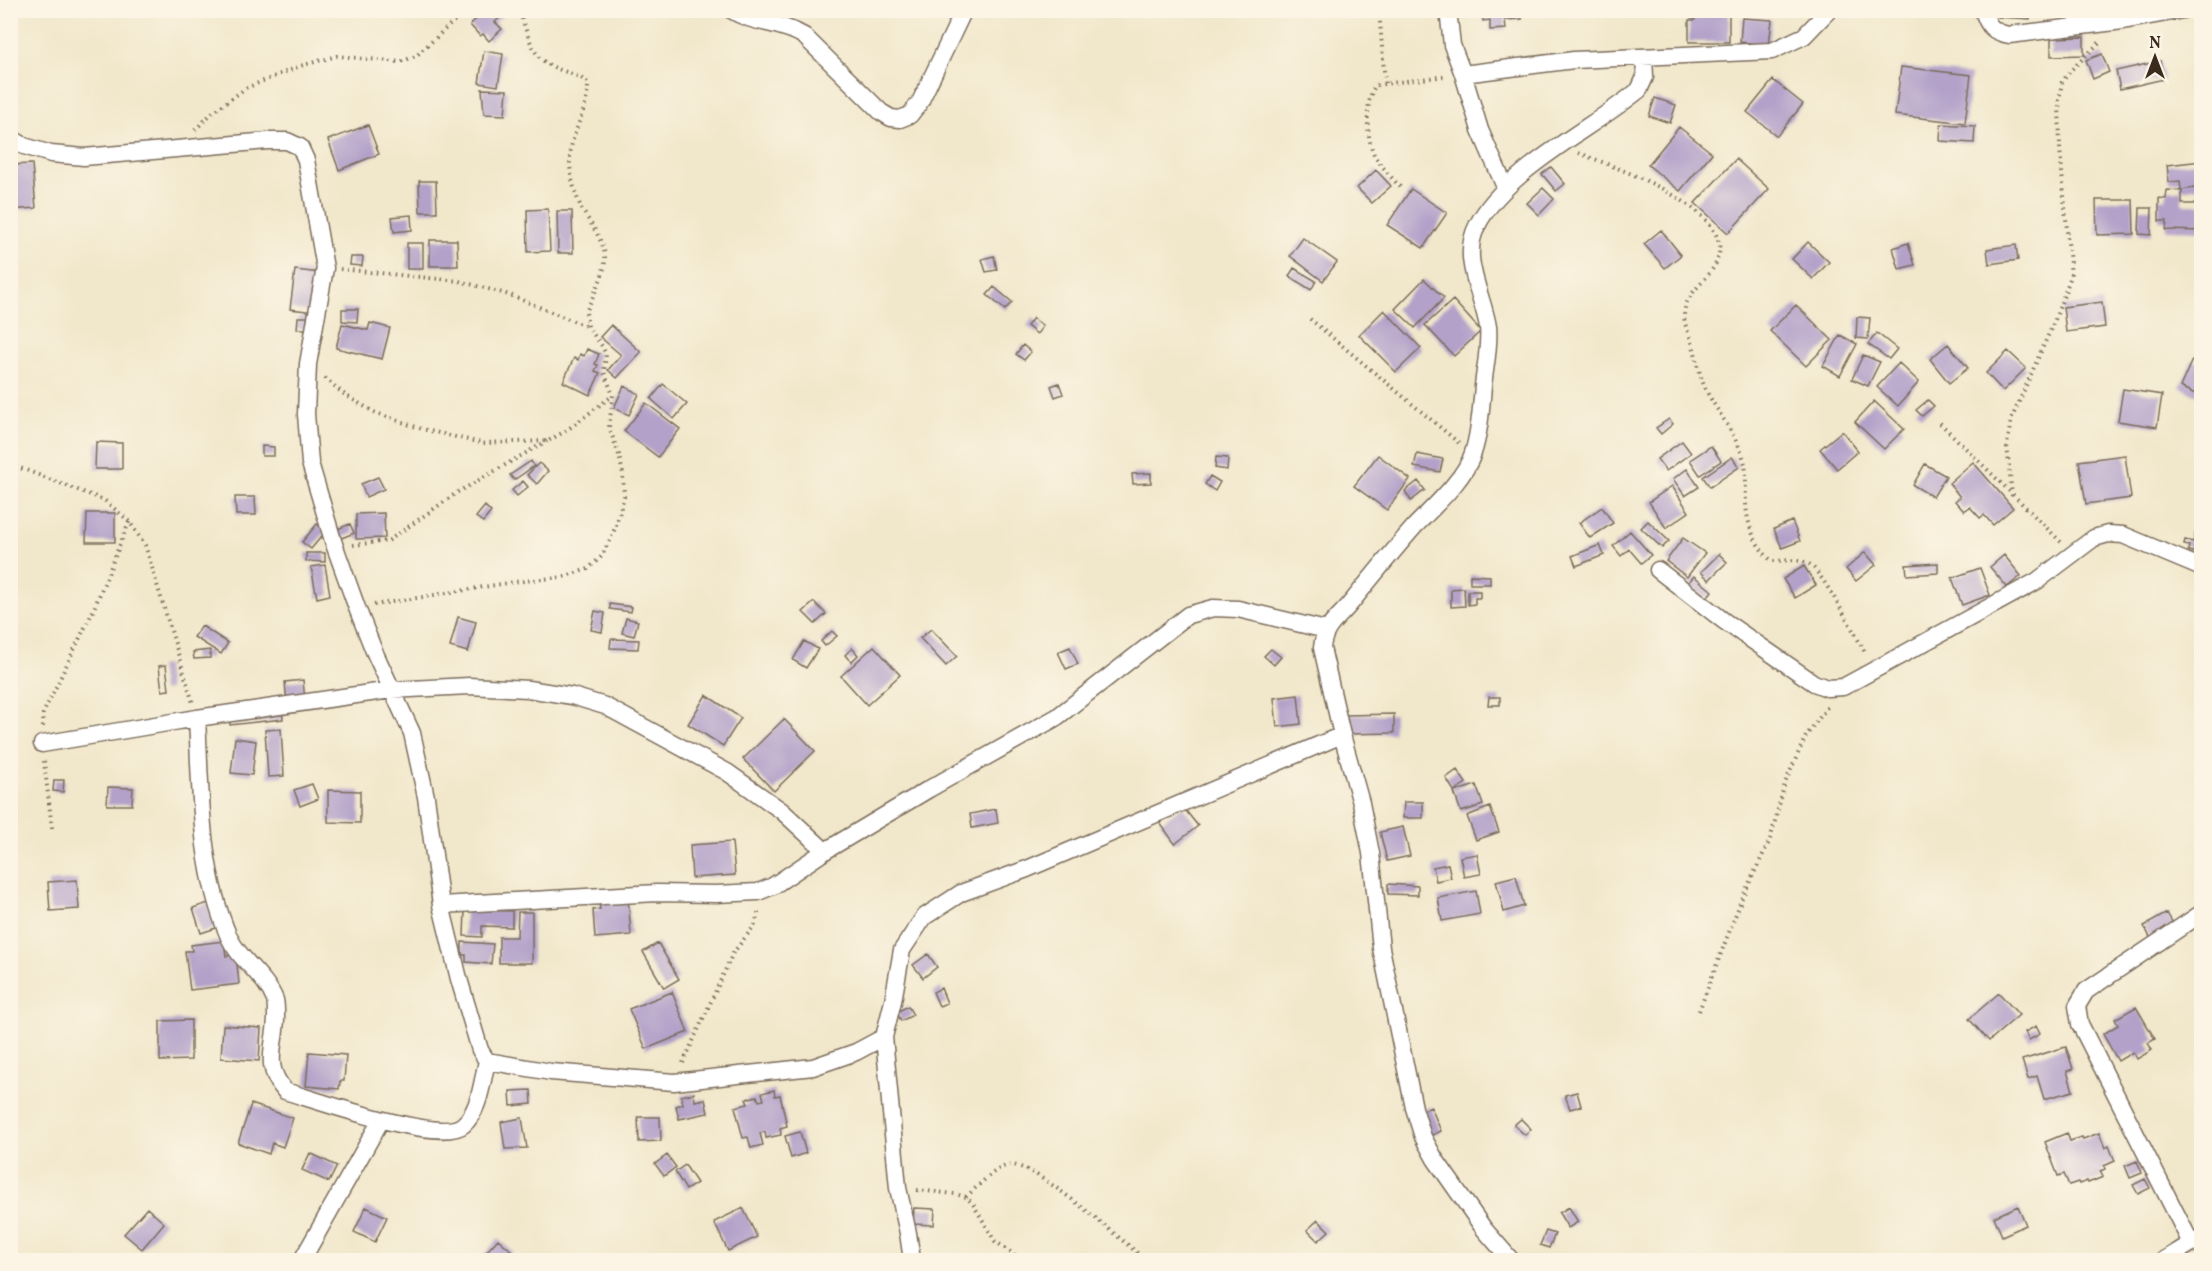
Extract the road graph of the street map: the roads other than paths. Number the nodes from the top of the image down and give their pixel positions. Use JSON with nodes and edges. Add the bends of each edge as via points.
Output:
{"nodes":[{"id":1,"x":730,"y":10,"type":"edge"},
{"id":2,"x":964,"y":10,"type":"edge"},
{"id":3,"x":1448,"y":10,"type":"edge"},
{"id":4,"x":1829,"y":10,"type":"edge"},
{"id":5,"x":1983,"y":10,"type":"edge"},
{"id":6,"x":2183,"y":10,"type":"edge"},
{"id":7,"x":1644,"y":57,"type":"junction"},
{"id":8,"x":1463,"y":74,"type":"junction"},
{"id":9,"x":10,"y":137,"type":"edge"},
{"id":10,"x":1505,"y":188,"type":"junction"},
{"id":11,"x":2202,"y":568,"type":"edge"},
{"id":12,"x":1658,"y":570,"type":"dead end"},
{"id":13,"x":1326,"y":630,"type":"junction"},
{"id":14,"x":391,"y":690,"type":"junction"},
{"id":15,"x":197,"y":718,"type":"junction"},
{"id":16,"x":1342,"y":735,"type":"junction"},
{"id":17,"x":42,"y":744,"type":"road end"},
{"id":18,"x":825,"y":851,"type":"junction"},
{"id":19,"x":441,"y":905,"type":"junction"},
{"id":20,"x":2202,"y":913,"type":"edge"},
{"id":21,"x":884,"y":1037,"type":"junction"},
{"id":22,"x":488,"y":1061,"type":"junction"},
{"id":23,"x":381,"y":1120,"type":"junction"},
{"id":24,"x":2196,"y":1240,"type":"edge"},
{"id":25,"x":302,"y":1260,"type":"edge"},
{"id":26,"x":912,"y":1260,"type":"edge"},
{"id":27,"x":1511,"y":1260,"type":"edge"},
{"id":28,"x":2164,"y":1260,"type":"edge"}],
"edges":[{"from":1,"to":2,"type":"street","via":[[750,20],[789,27],[804,36],[881,112],[900,119],[910,115],[920,102]]},
{"from":3,"to":8,"type":"street","via":[[1452,45]]},
{"from":4,"to":7,"type":"street","via":[[1803,36],[1772,51]]},
{"from":5,"to":6,"type":"street","via":[[1986,23],[1995,32],[2009,35]]},
{"from":7,"to":8,"type":"street","via":[[1574,60]]},
{"from":7,"to":10,"type":"street","via":[[1645,77],[1639,90]]},
{"from":8,"to":10,"type":"street","via":[[1480,130]]},
{"from":9,"to":14,"type":"street","via":[[51,154],[84,157],[268,141],[287,141],[300,147],[312,189],[324,268],[308,364],[306,414],[310,463],[334,544]]},
{"from":10,"to":13,"type":"street","via":[[1477,225],[1470,246],[1488,327],[1473,455],[1463,473]]},
{"from":11,"to":12,"type":"street","via":[[2116,534],[2094,538],[2037,581],[1922,646],[1843,687],[1827,688],[1724,621]]},
{"from":13,"to":16,"type":"street","via":[[1322,648]]},
{"from":13,"to":18,"type":"street","via":[[1238,609],[1213,608],[1188,615],[1057,717]]},
{"from":14,"to":15,"type":"street"},
{"from":14,"to":18,"type":"street","via":[[469,686],[528,689],[605,706],[727,772],[782,811]]},
{"from":14,"to":19,"type":"street","via":[[412,733],[421,767]]},
{"from":15,"to":17,"type":"street"},
{"from":15,"to":23,"type":"street","via":[[207,866],[217,908],[231,941],[276,1002],[271,1068],[276,1080],[285,1091]]},
{"from":16,"to":21,"type":"street","via":[[1049,860],[961,893],[924,917],[902,950]]},
{"from":16,"to":27,"type":"street","via":[[1361,803],[1371,853],[1381,948],[1423,1137],[1484,1229]]},
{"from":18,"to":19,"type":"street","via":[[758,892],[657,893]]},
{"from":19,"to":22,"type":"street","via":[[480,1050]]},
{"from":20,"to":24,"type":"street","via":[[2086,991],[2078,1006],[2080,1024]]},
{"from":21,"to":22,"type":"street","via":[[813,1067],[674,1082],[551,1072]]},
{"from":21,"to":26,"type":"street","via":[[898,1188]]},
{"from":22,"to":23,"type":"street","via":[[474,1113],[462,1126],[435,1129]]},
{"from":23,"to":25,"type":"street"},
{"from":24,"to":28,"type":"street"}]}
